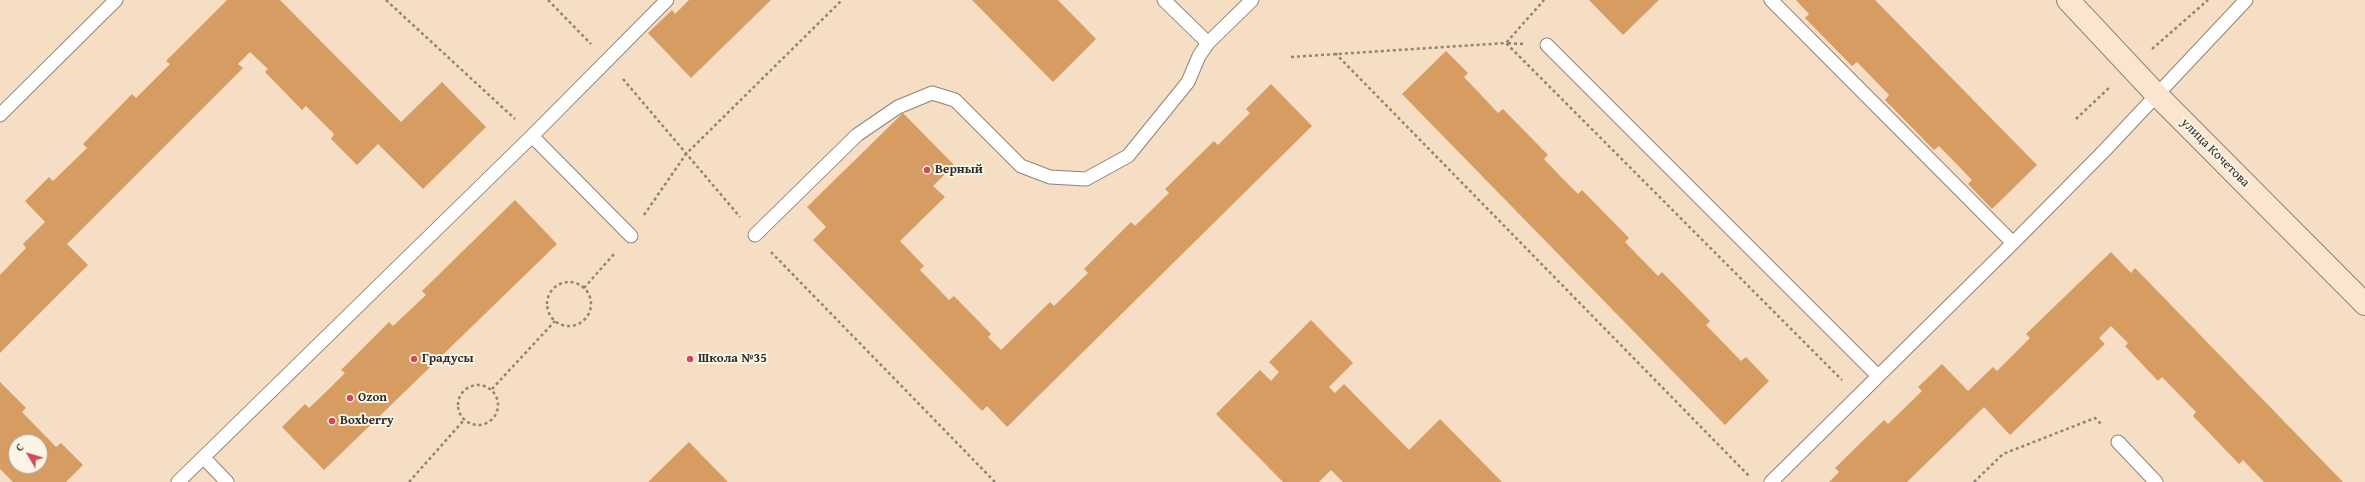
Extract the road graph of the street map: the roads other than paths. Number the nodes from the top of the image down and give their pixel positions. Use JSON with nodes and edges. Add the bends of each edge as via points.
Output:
{"nodes":[{"id":1,"x":116,"y":0,"type":"edge"},
{"id":2,"x":667,"y":0,"type":"edge"},
{"id":3,"x":1164,"y":0,"type":"edge"},
{"id":4,"x":1252,"y":0,"type":"edge"},
{"id":5,"x":1771,"y":0,"type":"edge"},
{"id":6,"x":2068,"y":0,"type":"edge"},
{"id":7,"x":2246,"y":0,"type":"edge"},
{"id":8,"x":1208,"y":43,"type":"junction"},
{"id":9,"x":1547,"y":44,"type":"dead end"},
{"id":10,"x":2156,"y":94,"type":"junction"},
{"id":11,"x":0,"y":115,"type":"edge"},
{"id":12,"x":532,"y":136,"type":"junction"},
{"id":13,"x":755,"y":235,"type":"road end"},
{"id":14,"x":631,"y":236,"type":"road end"},
{"id":15,"x":2013,"y":243,"type":"junction"},
{"id":16,"x":2365,"y":304,"type":"edge"},
{"id":17,"x":1878,"y":376,"type":"junction"},
{"id":18,"x":2118,"y":442,"type":"road end"},
{"id":19,"x":204,"y":458,"type":"junction"},
{"id":20,"x":178,"y":482,"type":"edge"},
{"id":21,"x":227,"y":482,"type":"edge"},
{"id":22,"x":1771,"y":482,"type":"edge"},
{"id":23,"x":2156,"y":482,"type":"edge"}],
"edges":[{"from":1,"to":11,"type":"lane"},
{"from":2,"to":12,"type":"lane"},
{"from":3,"to":8,"type":"lane"},
{"from":4,"to":8,"type":"lane"},
{"from":5,"to":15,"type":"lane"},
{"from":6,"to":10,"type":"main road","name":"улица Кочетова"},
{"from":7,"to":10,"type":"lane"},
{"from":8,"to":13,"type":"lane","via":[[1199,56],[1188,82],[1128,156],[1086,179],[1050,177],[1021,166],[955,100],[932,93],[898,107],[857,135]]},
{"from":9,"to":17,"type":"lane"},
{"from":10,"to":15,"type":"lane"},
{"from":10,"to":16,"type":"main road","name":"улица Кочетова"},
{"from":12,"to":14,"type":"lane"},
{"from":12,"to":19,"type":"lane"},
{"from":15,"to":17,"type":"lane"},
{"from":17,"to":22,"type":"lane"},
{"from":18,"to":23,"type":"lane"},
{"from":19,"to":20,"type":"lane"},
{"from":19,"to":21,"type":"lane"}]}
